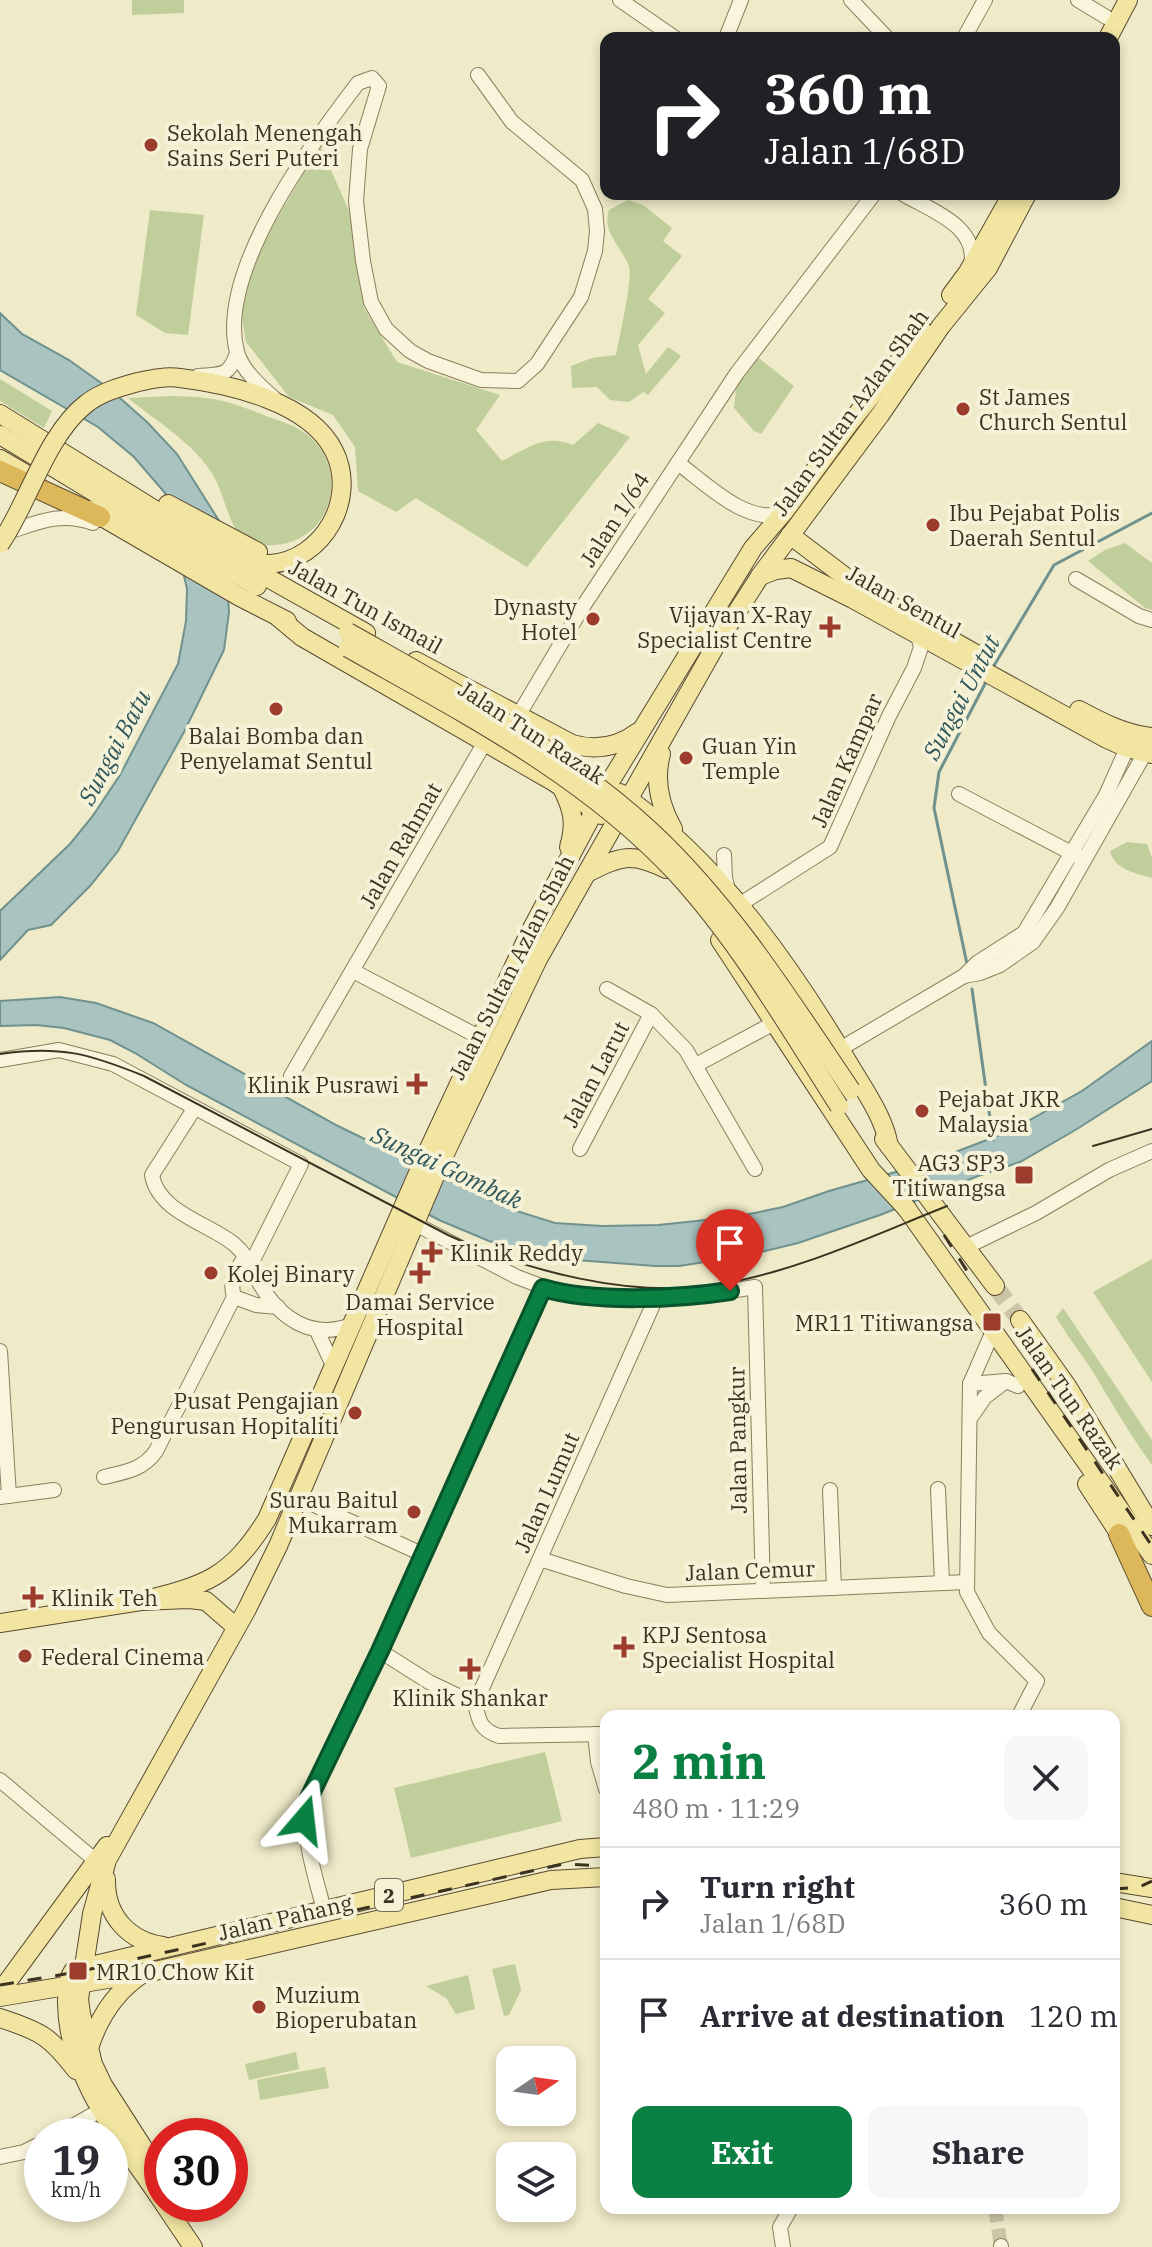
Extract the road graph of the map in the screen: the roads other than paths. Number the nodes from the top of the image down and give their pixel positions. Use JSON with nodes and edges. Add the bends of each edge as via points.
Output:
{"nodes":[{"id":1,"x":620,"y":0,"type":"edge"},
{"id":2,"x":741,"y":0,"type":"edge"},
{"id":3,"x":851,"y":0,"type":"edge"},
{"id":4,"x":985,"y":0,"type":"edge"},
{"id":5,"x":1078,"y":0,"type":"edge"},
{"id":6,"x":1114,"y":0,"type":"edge"},
{"id":7,"x":1128,"y":0,"type":"edge"},
{"id":8,"x":1106,"y":17,"type":"junction"},
{"id":9,"x":666,"y":32,"type":"edge"},
{"id":10,"x":728,"y":32,"type":"edge"},
{"id":11,"x":881,"y":32,"type":"edge"},
{"id":12,"x":967,"y":32,"type":"edge"},
{"id":13,"x":1097,"y":32,"type":"edge"},
{"id":14,"x":1111,"y":32,"type":"edge"},
{"id":15,"x":478,"y":75,"type":"dead end"},
{"id":16,"x":869,"y":200,"type":"edge"},
{"id":17,"x":913,"y":200,"type":"edge"},
{"id":18,"x":1009,"y":200,"type":"edge"},
{"id":19,"x":1024,"y":200,"type":"edge"},
{"id":20,"x":997,"y":221,"type":"junction"},
{"id":21,"x":960,"y":229,"type":"junction"},
{"id":22,"x":968,"y":272,"type":"junction"},
{"id":23,"x":237,"y":353,"type":"junction"},
{"id":24,"x":179,"y":378,"type":"junction"},
{"id":25,"x":278,"y":402,"type":"junction"},
{"id":26,"x":0,"y":414,"type":"edge"},
{"id":27,"x":0,"y":435,"type":"edge"},
{"id":28,"x":69,"y":457,"type":"junction"},
{"id":29,"x":0,"y":459,"type":"edge"},
{"id":30,"x":678,"y":463,"type":"junction"},
{"id":31,"x":0,"y":471,"type":"edge"},
{"id":32,"x":0,"y":482,"type":"edge"},
{"id":33,"x":746,"y":512,"type":"junction"},
{"id":34,"x":784,"y":512,"type":"junction"},
{"id":35,"x":100,"y":517,"type":"junction"},
{"id":36,"x":790,"y":535,"type":"junction"},
{"id":37,"x":0,"y":536,"type":"edge"},
{"id":38,"x":159,"y":541,"type":"junction"},
{"id":39,"x":0,"y":544,"type":"edge"},
{"id":40,"x":312,"y":547,"type":"junction"},
{"id":41,"x":753,"y":548,"type":"junction"},
{"id":42,"x":223,"y":552,"type":"junction"},
{"id":43,"x":738,"y":576,"type":"junction"},
{"id":44,"x":760,"y":576,"type":"junction"},
{"id":45,"x":1076,"y":579,"type":"dead end"},
{"id":46,"x":276,"y":584,"type":"junction"},
{"id":47,"x":278,"y":617,"type":"junction"},
{"id":48,"x":1152,"y":620,"type":"edge"},
{"id":49,"x":345,"y":636,"type":"junction"},
{"id":50,"x":918,"y":636,"type":"junction"},
{"id":51,"x":982,"y":664,"type":"junction"},
{"id":52,"x":1005,"y":677,"type":"junction"},
{"id":53,"x":518,"y":716,"type":"junction"},
{"id":54,"x":643,"y":728,"type":"junction"},
{"id":55,"x":667,"y":732,"type":"junction"},
{"id":56,"x":485,"y":742,"type":"junction"},
{"id":57,"x":572,"y":744,"type":"junction"},
{"id":58,"x":1144,"y":748,"type":"edge"},
{"id":59,"x":558,"y":785,"type":"junction"},
{"id":60,"x":608,"y":785,"type":"junction"},
{"id":61,"x":959,"y":794,"type":"dead end"},
{"id":62,"x":629,"y":800,"type":"junction"},
{"id":63,"x":596,"y":811,"type":"junction"},
{"id":64,"x":614,"y":825,"type":"junction"},
{"id":65,"x":680,"y":842,"type":"junction"},
{"id":66,"x":724,"y":855,"type":"dead end"},
{"id":67,"x":1078,"y":857,"type":"junction"},
{"id":68,"x":565,"y":865,"type":"junction"},
{"id":69,"x":666,"y":869,"type":"junction"},
{"id":70,"x":586,"y":873,"type":"junction"},
{"id":71,"x":734,"y":899,"type":"junction"},
{"id":72,"x":353,"y":971,"type":"junction"},
{"id":73,"x":607,"y":989,"type":"dead end"},
{"id":74,"x":651,"y":1014,"type":"junction"},
{"id":75,"x":774,"y":1023,"type":"junction"},
{"id":76,"x":481,"y":1038,"type":"junction"},
{"id":77,"x":840,"y":1049,"type":"junction"},
{"id":78,"x":0,"y":1060,"type":"edge"},
{"id":79,"x":696,"y":1065,"type":"junction"},
{"id":80,"x":291,"y":1076,"type":"dead end"},
{"id":81,"x":194,"y":1109,"type":"junction"},
{"id":82,"x":580,"y":1149,"type":"dead end"},
{"id":83,"x":1152,"y":1151,"type":"edge"},
{"id":84,"x":893,"y":1152,"type":"junction"},
{"id":85,"x":433,"y":1159,"type":"junction"},
{"id":86,"x":874,"y":1167,"type":"junction"},
{"id":87,"x":755,"y":1169,"type":"dead end"},
{"id":88,"x":413,"y":1214,"type":"junction"},
{"id":89,"x":966,"y":1247,"type":"junction"},
{"id":90,"x":248,"y":1260,"type":"junction"},
{"id":91,"x":995,"y":1286,"type":"tunnel mouth"},
{"id":92,"x":543,"y":1288,"type":"junction"},
{"id":93,"x":234,"y":1297,"type":"junction"},
{"id":94,"x":656,"y":1298,"type":"junction"},
{"id":95,"x":977,"y":1306,"type":"junction"},
{"id":96,"x":278,"y":1307,"type":"junction"},
{"id":97,"x":1020,"y":1320,"type":"tunnel mouth"},
{"id":98,"x":351,"y":1325,"type":"junction"},
{"id":99,"x":317,"y":1331,"type":"junction"},
{"id":100,"x":990,"y":1338,"type":"junction"},
{"id":101,"x":0,"y":1351,"type":"edge"},
{"id":102,"x":333,"y":1365,"type":"junction"},
{"id":103,"x":970,"y":1384,"type":"junction"},
{"id":104,"x":1012,"y":1384,"type":"junction"},
{"id":105,"x":970,"y":1419,"type":"junction"},
{"id":106,"x":1119,"y":1474,"type":"junction"},
{"id":107,"x":104,"y":1477,"type":"dead end"},
{"id":108,"x":938,"y":1489,"type":"dead end"},
{"id":109,"x":54,"y":1490,"type":"dead end"},
{"id":110,"x":830,"y":1490,"type":"dead end"},
{"id":111,"x":5,"y":1497,"type":"edge"},
{"id":112,"x":299,"y":1498,"type":"junction"},
{"id":113,"x":1152,"y":1510,"type":"edge"},
{"id":114,"x":1152,"y":1526,"type":"edge"},
{"id":115,"x":1119,"y":1534,"type":"junction"},
{"id":116,"x":422,"y":1554,"type":"junction"},
{"id":117,"x":1152,"y":1555,"type":"edge"},
{"id":118,"x":540,"y":1559,"type":"junction"},
{"id":119,"x":967,"y":1582,"type":"junction"},
{"id":120,"x":942,"y":1583,"type":"junction"},
{"id":121,"x":1152,"y":1583,"type":"edge"},
{"id":122,"x":834,"y":1588,"type":"junction"},
{"id":123,"x":763,"y":1591,"type":"junction"},
{"id":124,"x":141,"y":1601,"type":"junction"},
{"id":125,"x":1152,"y":1606,"type":"edge"},
{"id":126,"x":0,"y":1623,"type":"edge"},
{"id":127,"x":236,"y":1627,"type":"junction"},
{"id":128,"x":380,"y":1651,"type":"junction"},
{"id":129,"x":475,"y":1704,"type":"junction"},
{"id":130,"x":1022,"y":1710,"type":"edge"},
{"id":131,"x":600,"y":1734,"type":"edge"},
{"id":132,"x":0,"y":1780,"type":"edge"},
{"id":133,"x":600,"y":1846,"type":"edge"},
{"id":134,"x":102,"y":1860,"type":"junction"},
{"id":135,"x":600,"y":1877,"type":"edge"},
{"id":136,"x":1120,"y":1883,"type":"edge"},
{"id":137,"x":1152,"y":1888,"type":"edge"},
{"id":138,"x":1120,"y":1908,"type":"edge"},
{"id":139,"x":324,"y":1910,"type":"junction"},
{"id":140,"x":1152,"y":1915,"type":"edge"},
{"id":141,"x":174,"y":1948,"type":"junction"},
{"id":142,"x":145,"y":1973,"type":"junction"},
{"id":143,"x":78,"y":1979,"type":"junction"},
{"id":144,"x":0,"y":1994,"type":"edge"},
{"id":145,"x":0,"y":2018,"type":"edge"},
{"id":146,"x":89,"y":2048,"type":"junction"},
{"id":147,"x":101,"y":2110,"type":"junction"},
{"id":148,"x":87,"y":2118,"type":"edge"},
{"id":149,"x":144,"y":2149,"type":"edge"},
{"id":150,"x":24,"y":2152,"type":"edge"},
{"id":151,"x":0,"y":2157,"type":"edge"},
{"id":152,"x":144,"y":2174,"type":"edge"},
{"id":153,"x":788,"y":2214,"type":"edge"},
{"id":154,"x":176,"y":2222,"type":"edge"},
{"id":155,"x":190,"y":2222,"type":"edge"},
{"id":156,"x":193,"y":2247,"type":"edge"},
{"id":157,"x":206,"y":2247,"type":"edge"},
{"id":158,"x":783,"y":2247,"type":"edge"}],
"edges":[{"from":1,"to":9,"type":"street"},
{"from":2,"to":10,"type":"street"},
{"from":3,"to":11,"type":"street"},
{"from":4,"to":12,"type":"street"},
{"from":5,"to":8,"type":"street"},
{"from":6,"to":8,"type":"main road"},
{"from":7,"to":14,"type":"main road"},
{"from":8,"to":13,"type":"main road"},
{"from":15,"to":23,"type":"street","via":[[512,122],[582,180],[595,209],[595,251],[581,297],[537,364],[518,381],[481,380],[419,356],[386,329],[371,302],[356,201],[360,149],[379,86],[372,78],[358,83],[317,138],[262,230],[235,308]]},
{"from":16,"to":30,"type":"street","name":"Jalan 1/64","via":[[752,350]]},
{"from":17,"to":21,"type":"street"},
{"from":18,"to":20,"type":"main road","name":"Jalan Sultan Azlan Shah"},
{"from":19,"to":36,"type":"main road","name":"Jalan Sultan Azlan Shah","via":[[988,268]]},
{"from":20,"to":21,"type":"street","via":[[976,230]]},
{"from":20,"to":22,"type":"main road","name":"Jalan Sultan Azlan Shah"},
{"from":21,"to":22,"type":"street","via":[[971,245]]},
{"from":22,"to":34,"type":"main road","name":"Jalan Sultan Azlan Shah"},
{"from":23,"to":24,"type":"street","via":[[223,374]]},
{"from":23,"to":25,"type":"street"},
{"from":24,"to":25,"type":"main road"},
{"from":24,"to":39,"type":"main road","bridge":true,"via":[[138,382],[85,405],[52,448]]},
{"from":25,"to":40,"type":"main road","via":[[327,440],[340,468],[341,499],[331,524]]},
{"from":26,"to":28,"type":"main road"},
{"from":27,"to":38,"type":"main road"},
{"from":28,"to":40,"type":"main road","via":[[144,490],[244,547],[272,554]]},
{"from":28,"to":42,"type":"main road"},
{"from":29,"to":35,"type":"main road"},
{"from":30,"to":33,"type":"street"},
{"from":30,"to":53,"type":"street","name":"Jalan 1/64"},
{"from":31,"to":35,"type":"highway"},
{"from":32,"to":35,"type":"highway"},
{"from":33,"to":34,"type":"street","via":[[770,517]]},
{"from":33,"to":41,"type":"street","via":[[756,528]]},
{"from":34,"to":41,"type":"main road","name":"Jalan Sultan Azlan Shah"},
{"from":35,"to":38,"type":"main road"},
{"from":36,"to":43,"type":"main road","via":[[772,540]]},
{"from":36,"to":44,"type":"main road","name":"Jalan Sultan Azlan Shah"},
{"from":36,"to":51,"type":"main road","name":"Jalan Sentul","via":[[860,588]]},
{"from":37,"to":38,"type":"street","via":[[66,516]]},
{"from":38,"to":47,"type":"main road","name":"Jalan Tun Razak","via":[[175,561]]},
{"from":38,"to":49,"type":"main road","name":"Jalan Tun Razak","via":[[239,576]]},
{"from":40,"to":42,"type":"main road","via":[[269,564]]},
{"from":41,"to":43,"type":"main road","name":"Jalan Sultan Azlan Shah"},
{"from":42,"to":46,"type":"main road","name":"Jalan Tun Ismail"},
{"from":43,"to":54,"type":"main road","name":"Jalan Sultan Azlan Shah"},
{"from":44,"to":50,"type":"main road","name":"Jalan Sentul","via":[[791,568]]},
{"from":44,"to":55,"type":"main road","name":"Jalan Sultan Azlan Shah"},
{"from":45,"to":48,"type":"street"},
{"from":46,"to":49,"type":"main road"},
{"from":46,"to":53,"type":"main road","name":"Jalan Tun Ismail"},
{"from":47,"to":49,"type":"main road","name":"Jalan Tun Razak"},
{"from":47,"to":56,"type":"main road","via":[[302,637]]},
{"from":49,"to":84,"type":"main road","name":"Jalan Tun Razak","bridge":true,"via":[[497,716],[585,776],[651,831],[754,947]]},
{"from":49,"to":86,"type":"main road","name":"Jalan Tun Razak","bridge":true,"via":[[577,786],[644,842],[743,956]]},
{"from":50,"to":51,"type":"main road","name":"Jalan Sentul"},
{"from":50,"to":71,"type":"street","name":"Jalan Kampar","via":[[920,653],[830,847]]},
{"from":51,"to":52,"type":"main road","name":"Jalan Sentul"},
{"from":52,"to":58,"type":"main road","name":"Jalan Sentul"},
{"from":52,"to":58,"type":"main road","name":"Jalan Sentul","via":[[1131,734]]},
{"from":53,"to":57,"type":"main road","name":"Jalan Tun Ismail"},
{"from":54,"to":57,"type":"main road","via":[[609,746]]},
{"from":54,"to":60,"type":"main road","name":"Jalan Sultan Azlan Shah"},
{"from":55,"to":62,"type":"main road","name":"Jalan Sultan Azlan Shah"},
{"from":55,"to":65,"type":"main road","via":[[657,776],[664,811]]},
{"from":56,"to":59,"type":"main road"},
{"from":56,"to":72,"type":"street","name":"Jalan Rahmat"},
{"from":57,"to":59,"type":"main road","via":[[583,762],[582,772],[572,782]]},
{"from":58,"to":67,"type":"street"},
{"from":59,"to":63,"type":"main road"},
{"from":59,"to":68,"type":"main road","via":[[575,823]]},
{"from":60,"to":62,"type":"main road","name":"Jalan Tun Razak"},
{"from":60,"to":63,"type":"main road","name":"Jalan Sultan Azlan Shah"},
{"from":61,"to":67,"type":"street"},
{"from":62,"to":64,"type":"main road","name":"Jalan Sultan Azlan Shah"},
{"from":62,"to":65,"type":"main road","name":"Jalan Tun Razak"},
{"from":63,"to":64,"type":"main road","name":"Jalan Tun Razak"},
{"from":63,"to":68,"type":"main road","name":"Jalan Sultan Azlan Shah"},
{"from":64,"to":69,"type":"main road","name":"Jalan Tun Razak"},
{"from":64,"to":70,"type":"main road","name":"Jalan Sultan Azlan Shah"},
{"from":65,"to":69,"type":"main road","via":[[659,833],[652,841],[652,850]]},
{"from":65,"to":71,"type":"main road","name":"Jalan Tun Razak"},
{"from":66,"to":71,"type":"street"},
{"from":67,"to":77,"type":"street","via":[[1024,933],[964,976]]},
{"from":68,"to":76,"type":"main road","name":"Jalan Sultan Azlan Shah"},
{"from":69,"to":70,"type":"main road","via":[[627,856]]},
{"from":69,"to":75,"type":"main road","name":"Jalan Tun Razak"},
{"from":70,"to":85,"type":"main road","name":"Jalan Sultan Azlan Shah"},
{"from":71,"to":77,"type":"main road","name":"Jalan Tun Razak"},
{"from":72,"to":76,"type":"street"},
{"from":72,"to":80,"type":"street","name":"Jalan Rahmat"},
{"from":73,"to":74,"type":"street"},
{"from":74,"to":79,"type":"street","name":"Jalan Larut"},
{"from":74,"to":82,"type":"street","name":"Jalan Larut"},
{"from":75,"to":79,"type":"street"},
{"from":75,"to":86,"type":"main road","name":"Jalan Tun Razak"},
{"from":76,"to":85,"type":"main road","name":"Jalan Sultan Azlan Shah"},
{"from":77,"to":84,"type":"main road","name":"Jalan Tun Razak","via":[[885,1126]]},
{"from":78,"to":81,"type":"street","via":[[59,1050],[78,1053],[132,1073]]},
{"from":79,"to":87,"type":"street","name":"Jalan Larut"},
{"from":81,"to":90,"type":"street","via":[[152,1175],[154,1185],[163,1199],[236,1245]]},
{"from":81,"to":90,"type":"street","via":[[301,1164]]},
{"from":83,"to":89,"type":"street"},
{"from":84,"to":89,"type":"main road","name":"Jalan Tun Razak"},
{"from":85,"to":88,"type":"main road","name":"Jalan Sultan Azlan Shah"},
{"from":86,"to":95,"type":"main road","name":"Jalan Tun Razak"},
{"from":88,"to":92,"type":"street","via":[[421,1227]]},
{"from":88,"to":98,"type":"main road","name":"Jalan Sultan Azlan Shah"},
{"from":88,"to":112,"type":"main road","name":"Jalan Sultan Azlan Shah"},
{"from":89,"to":91,"type":"main road","name":"Jalan Tun Razak"},
{"from":90,"to":93,"type":"street","via":[[232,1278]]},
{"from":90,"to":96,"type":"street"},
{"from":92,"to":94,"type":"street","via":[[562,1294]]},
{"from":92,"to":116,"type":"street"},
{"from":93,"to":96,"type":"street"},
{"from":93,"to":107,"type":"street","via":[[148,1463]]},
{"from":94,"to":118,"type":"street","name":"Jalan Lumut"},
{"from":94,"to":123,"type":"street","name":"Jalan Pangkur","via":[[755,1287]]},
{"from":95,"to":100,"type":"main road","name":"Jalan Tun Razak"},
{"from":95,"to":117,"type":"main road","name":"Jalan Tun Razak"},
{"from":96,"to":99,"type":"street"},
{"from":97,"to":106,"type":"main road","name":"Jalan Tun Razak"},
{"from":98,"to":99,"type":"street"},
{"from":98,"to":102,"type":"main road","name":"Jalan Sultan Azlan Shah"},
{"from":99,"to":102,"type":"street"},
{"from":100,"to":103,"type":"street"},
{"from":100,"to":104,"type":"main road","name":"Jalan Tun Razak"},
{"from":101,"to":111,"type":"street"},
{"from":102,"to":124,"type":"main road","name":"Jalan Sultan Azlan Shah","via":[[267,1519],[246,1550],[199,1586]]},
{"from":103,"to":104,"type":"street"},
{"from":103,"to":105,"type":"street"},
{"from":104,"to":105,"type":"street","via":[[985,1397]]},
{"from":104,"to":115,"type":"main road","name":"Jalan Tun Razak"},
{"from":105,"to":119,"type":"street"},
{"from":106,"to":113,"type":"main road"},
{"from":106,"to":114,"type":"main road","name":"Jalan Tun Razak"},
{"from":108,"to":120,"type":"street"},
{"from":109,"to":111,"type":"street"},
{"from":110,"to":122,"type":"street"},
{"from":112,"to":116,"type":"street"},
{"from":112,"to":127,"type":"main road","name":"Jalan Sultan Azlan Shah"},
{"from":115,"to":121,"type":"main road","name":"Jalan Tun Razak"},
{"from":115,"to":125,"type":"highway"},
{"from":116,"to":128,"type":"street"},
{"from":118,"to":123,"type":"street","name":"Jalan Cemur","via":[[667,1595]]},
{"from":118,"to":129,"type":"street","name":"Jalan Lumut"},
{"from":119,"to":120,"type":"street","name":"Jalan Cemur"},
{"from":119,"to":130,"type":"street","via":[[989,1633],[1037,1681]]},
{"from":120,"to":122,"type":"street","name":"Jalan Cemur"},
{"from":122,"to":123,"type":"street","name":"Jalan Cemur"},
{"from":124,"to":126,"type":"main road"},
{"from":124,"to":127,"type":"main road","via":[[206,1601]]},
{"from":127,"to":134,"type":"main road","name":"Jalan Sultan Azlan Shah"},
{"from":128,"to":129,"type":"street"},
{"from":128,"to":139,"type":"street","via":[[307,1802],[304,1820]]},
{"from":129,"to":131,"type":"street","via":[[480,1726],[499,1736]]},
{"from":132,"to":134,"type":"street"},
{"from":133,"to":139,"type":"main road","name":"Jalan Pahang","number":"2"},
{"from":134,"to":141,"type":"main road","via":[[110,1905],[129,1935]]},
{"from":134,"to":143,"type":"main road","name":"Jalan Sultan Azlan Shah"},
{"from":134,"to":144,"type":"main road","name":"Jalan Sultan Azlan Shah"},
{"from":135,"to":142,"type":"main road","name":"Jalan Pahang","number":"2","via":[[551,1880]]},
{"from":136,"to":137,"type":"main road"},
{"from":138,"to":140,"type":"main road"},
{"from":139,"to":141,"type":"main road","name":"Jalan Pahang","number":"2"},
{"from":141,"to":143,"type":"main road","name":"Jalan Pahang","number":"2"},
{"from":142,"to":143,"type":"main road","name":"Jalan Pahang","number":"2"},
{"from":142,"to":146,"type":"main road","via":[[108,2006]]},
{"from":143,"to":144,"type":"main road","number":"2"},
{"from":143,"to":146,"type":"main road"},
{"from":143,"to":147,"type":"main road","via":[[67,2017],[80,2067]]},
{"from":145,"to":147,"type":"main road","via":[[52,2040]]},
{"from":146,"to":149,"type":"main road","via":[[103,2085]]},
{"from":147,"to":148,"type":"street"},
{"from":147,"to":152,"type":"main road"},
{"from":150,"to":151,"type":"street"},
{"from":153,"to":158,"type":"street","via":[[780,2227]]},
{"from":154,"to":156,"type":"main road"},
{"from":155,"to":157,"type":"main road"}]}
